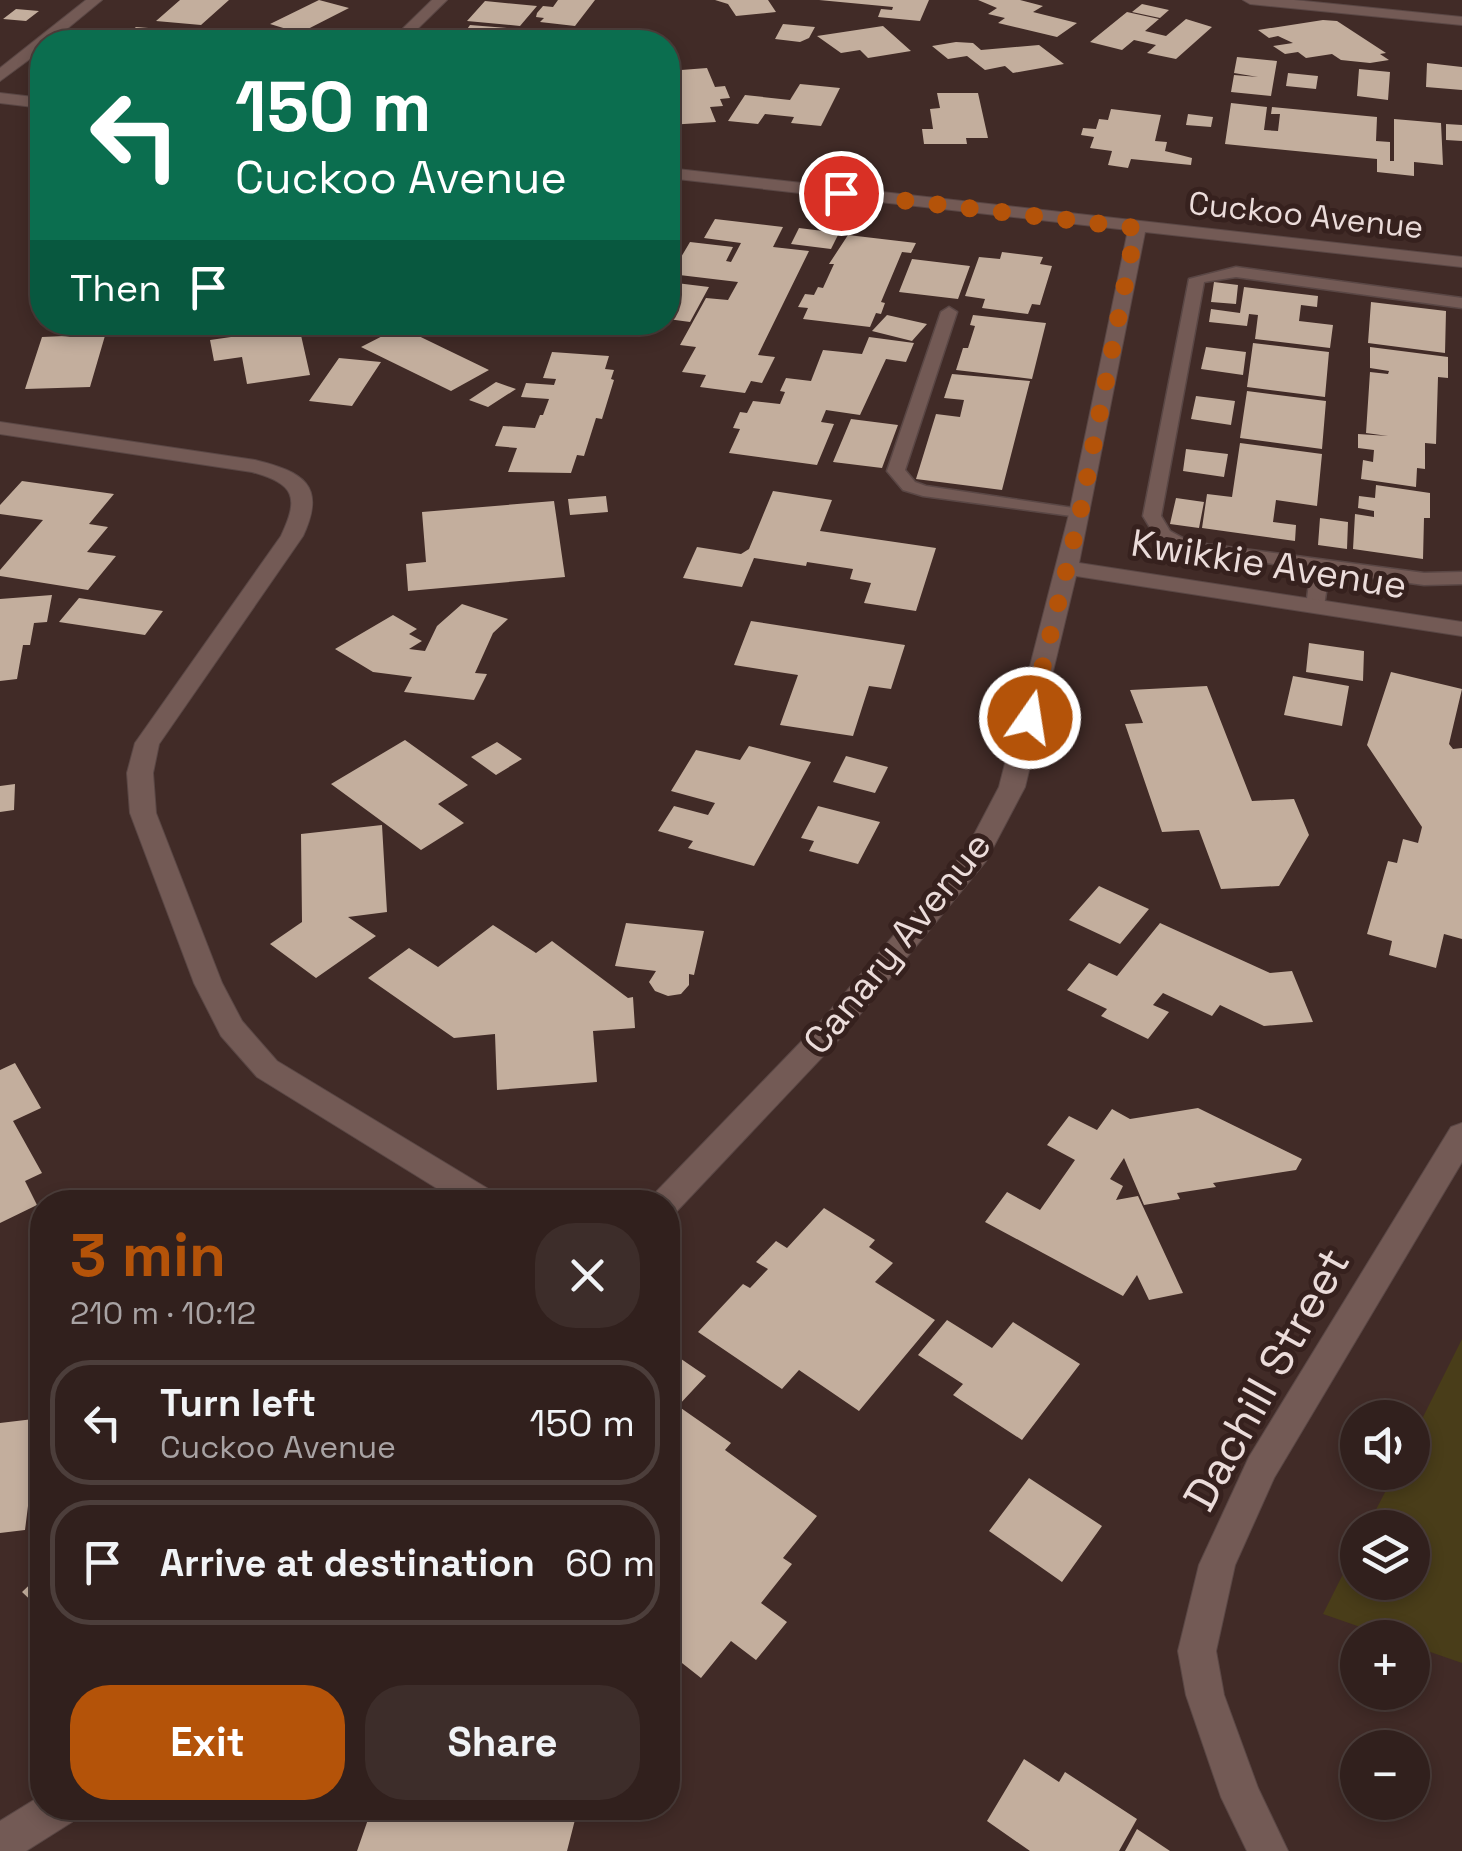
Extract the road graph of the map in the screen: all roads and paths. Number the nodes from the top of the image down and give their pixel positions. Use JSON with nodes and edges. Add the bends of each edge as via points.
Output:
{"nodes":[{"id":1,"x":95,"y":0,"type":"edge"},
{"id":2,"x":440,"y":0,"type":"edge"},
{"id":3,"x":1250,"y":0,"type":"edge"},
{"id":4,"x":1462,"y":21,"type":"edge"},
{"id":5,"x":58,"y":30,"type":"edge"},
{"id":6,"x":409,"y":30,"type":"edge"},
{"id":7,"x":30,"y":52,"type":"edge"},
{"id":8,"x":0,"y":76,"type":"edge"},
{"id":9,"x":0,"y":98,"type":"edge"},
{"id":10,"x":30,"y":102,"type":"edge"},
{"id":11,"x":680,"y":175,"type":"edge"},
{"id":12,"x":1136,"y":228,"type":"junction"},
{"id":13,"x":1462,"y":262,"type":"edge"},
{"id":14,"x":1462,"y":303,"type":"edge"},
{"id":15,"x":949,"y":312,"type":"dead end"},
{"id":16,"x":0,"y":428,"type":"edge"},
{"id":17,"x":1080,"y":514,"type":"junction"},
{"id":18,"x":1321,"y":565,"type":"junction"},
{"id":19,"x":1066,"y":568,"type":"junction"},
{"id":20,"x":1462,"y":578,"type":"edge"},
{"id":21,"x":1315,"y":606,"type":"junction"},
{"id":22,"x":1462,"y":629,"type":"edge"},
{"id":23,"x":1462,"y":1135,"type":"edge"},
{"id":24,"x":465,"y":1190,"type":"edge"},
{"id":25,"x":677,"y":1190,"type":"edge"},
{"id":26,"x":39,"y":1820,"type":"edge"},
{"id":27,"x":0,"y":1844,"type":"edge"},
{"id":28,"x":1268,"y":1851,"type":"edge"}],
"edges":[{"from":1,"to":5,"type":"street"},
{"from":2,"to":6,"type":"street"},
{"from":3,"to":4,"type":"street"},
{"from":7,"to":8,"type":"street"},
{"from":9,"to":10,"type":"street"},
{"from":11,"to":12,"type":"street","name":"Cuckoo Avenue"},
{"from":12,"to":13,"type":"street","name":"Cuckoo Avenue"},
{"from":12,"to":17,"type":"street","name":"Canary Avenue"},
{"from":14,"to":18,"type":"lane","via":[[1236,272],[1198,279],[1154,525],[1185,547]]},
{"from":15,"to":17,"type":"lane","via":[[896,471],[900,480],[923,491]]},
{"from":16,"to":24,"type":"street","via":[[256,466],[285,475],[301,490],[304,511],[292,536],[147,743],[140,773],[143,813],[231,1028],[267,1068]]},
{"from":17,"to":19,"type":"street","name":"Canary Avenue"},
{"from":18,"to":20,"type":"lane","via":[[1424,580]]},
{"from":18,"to":21,"type":"lane"},
{"from":19,"to":21,"type":"street","name":"Kwikkie Avenue"},
{"from":19,"to":25,"type":"street","name":"Canary Avenue","via":[[1012,787],[976,855],[833,1027]]},
{"from":21,"to":22,"type":"street","name":"Kwikkie Avenue"},
{"from":23,"to":28,"type":"street","name":"Dachill Street","via":[[1261,1468],[1217,1565],[1197,1651],[1204,1695]]},
{"from":26,"to":27,"type":"street"}]}
